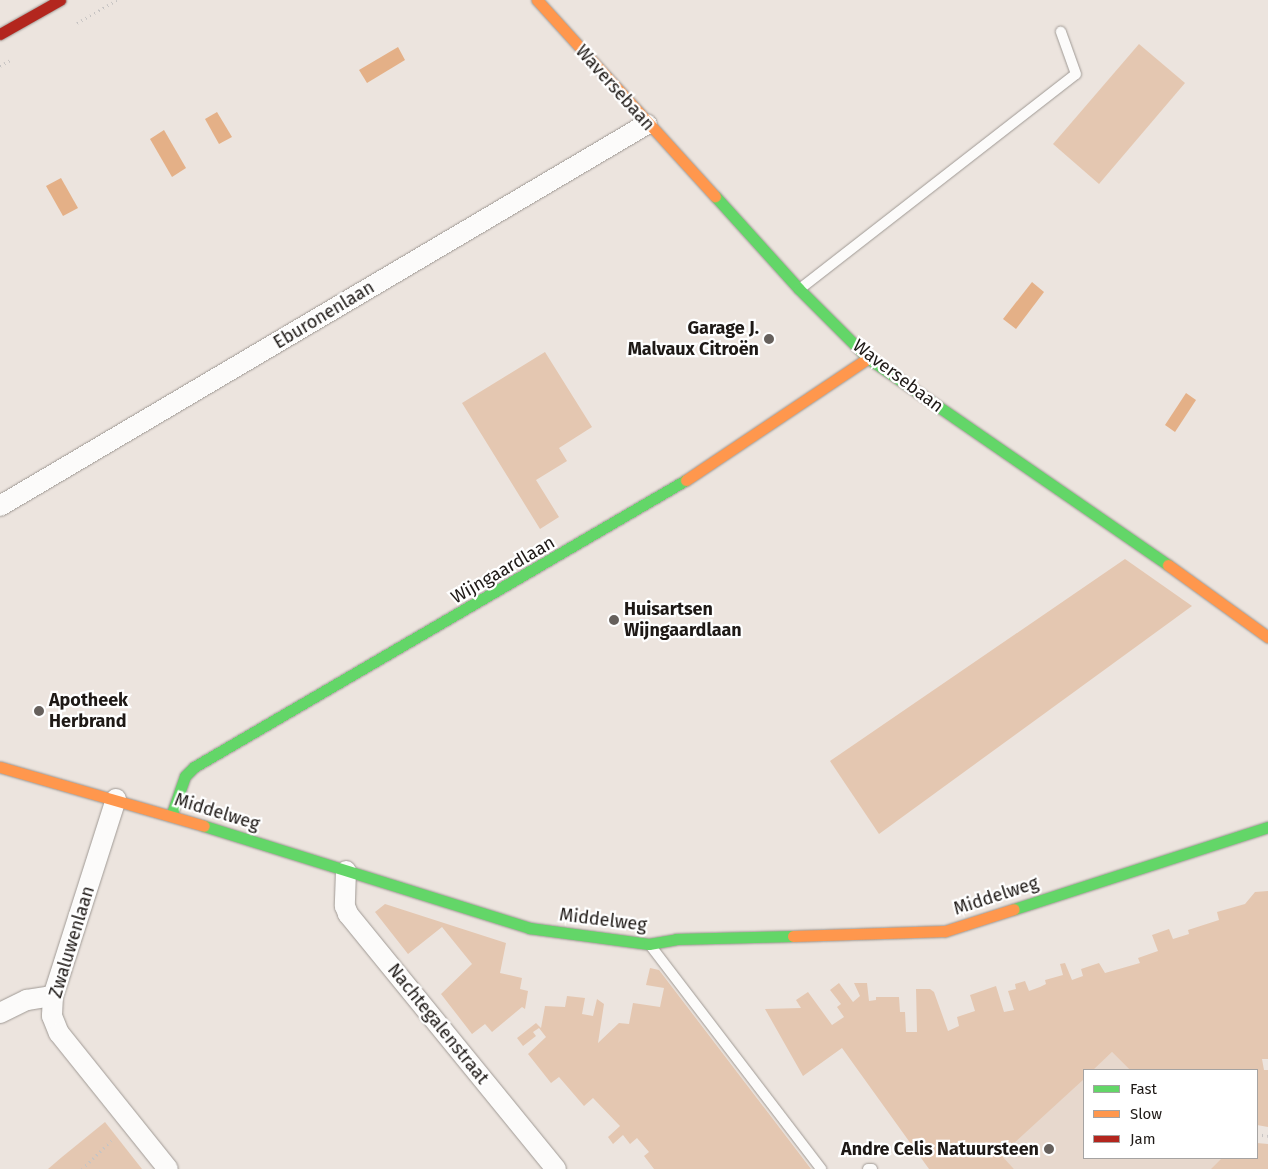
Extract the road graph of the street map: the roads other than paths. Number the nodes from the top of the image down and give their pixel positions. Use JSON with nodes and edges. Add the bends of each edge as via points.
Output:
{"nodes":[{"id":1,"x":60,"y":0,"type":"edge"},
{"id":2,"x":545,"y":2,"type":"edge"},
{"id":3,"x":1061,"y":32,"type":"dead end"},
{"id":4,"x":0,"y":34,"type":"edge"},
{"id":5,"x":647,"y":124,"type":"junction"},
{"id":6,"x":799,"y":289,"type":"junction"},
{"id":7,"x":868,"y":358,"type":"junction"},
{"id":8,"x":0,"y":506,"type":"edge"},
{"id":9,"x":1268,"y":637,"type":"edge"},
{"id":10,"x":0,"y":767,"type":"edge"},
{"id":11,"x":116,"y":799,"type":"junction"},
{"id":12,"x":171,"y":816,"type":"junction"},
{"id":13,"x":1268,"y":827,"type":"edge"},
{"id":14,"x":346,"y":871,"type":"junction"},
{"id":15,"x":650,"y":944,"type":"junction"},
{"id":16,"x":53,"y":996,"type":"junction"},
{"id":17,"x":0,"y":1013,"type":"edge"},
{"id":18,"x":168,"y":1169,"type":"edge"},
{"id":19,"x":556,"y":1169,"type":"edge"},
{"id":20,"x":821,"y":1169,"type":"edge"}],
"edges":[{"from":1,"to":4,"type":"street"},
{"from":2,"to":5,"type":"street","name":"Waversebaan"},
{"from":3,"to":6,"type":"lane","via":[[1076,74]]},
{"from":5,"to":6,"type":"street","name":"Waversebaan"},
{"from":5,"to":8,"type":"street","name":"Eburonenlaan"},
{"from":6,"to":7,"type":"street","name":"Waversebaan"},
{"from":7,"to":9,"type":"street","name":"Waversebaan"},
{"from":7,"to":12,"type":"street","name":"Wijngaardlaan","via":[[656,500],[194,767],[185,776]]},
{"from":10,"to":11,"type":"street","name":"Middelweg"},
{"from":11,"to":12,"type":"street","name":"Middelweg"},
{"from":11,"to":16,"type":"street","name":"Zwaluwenlaan"},
{"from":12,"to":14,"type":"street","name":"Middelweg"},
{"from":13,"to":15,"type":"street","name":"Middelweg","via":[[945,931],[676,939]]},
{"from":14,"to":15,"type":"street","name":"Middelweg","via":[[529,928]]},
{"from":14,"to":19,"type":"street","name":"Nachtegalenstraat","via":[[345,906],[348,914]]},
{"from":15,"to":20,"type":"lane"},
{"from":16,"to":17,"type":"street","via":[[27,1000]]},
{"from":16,"to":18,"type":"street","name":"Zwaluwenlaan","via":[[52,1016],[59,1034]]}]}
